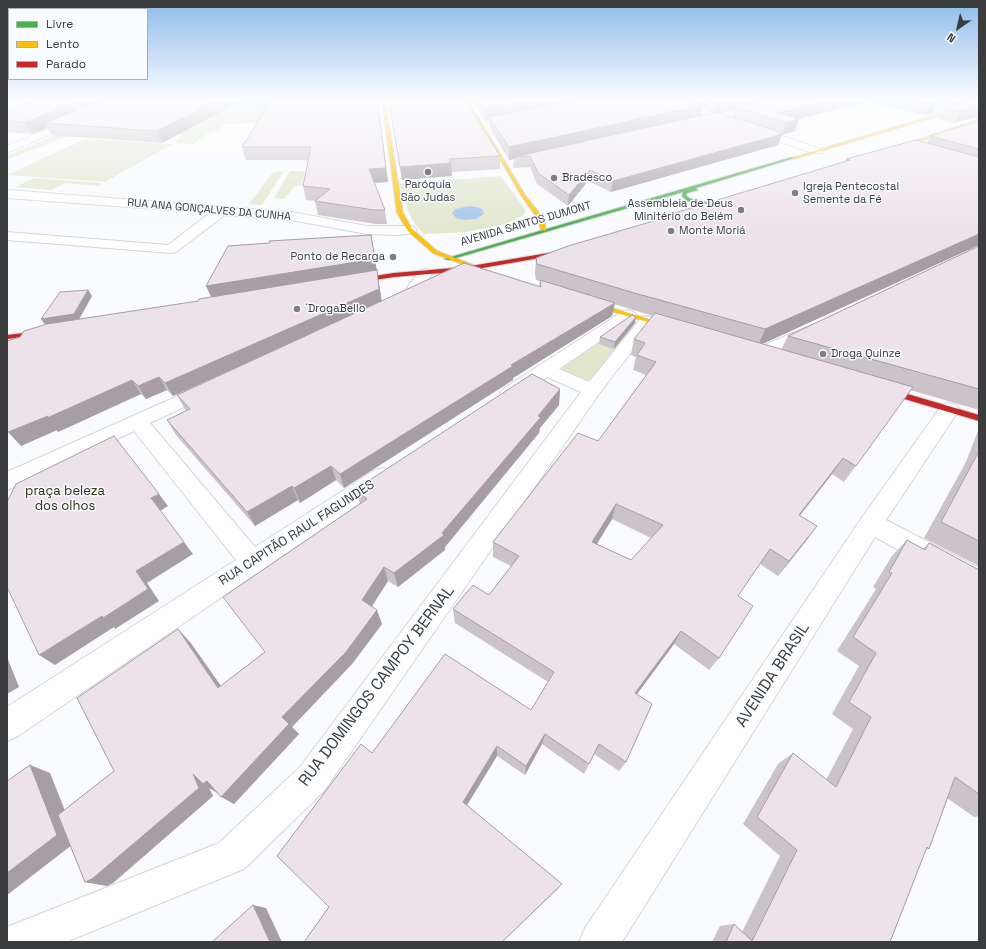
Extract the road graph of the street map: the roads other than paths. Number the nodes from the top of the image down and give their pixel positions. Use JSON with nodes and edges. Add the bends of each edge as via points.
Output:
{"nodes":[{"id":1,"x":20,"y":144,"type":"edge"},
{"id":2,"x":390,"y":144,"type":"edge"},
{"id":3,"x":497,"y":144,"type":"edge"},
{"id":4,"x":797,"y":144,"type":"edge"},
{"id":5,"x":840,"y":144,"type":"edge"},
{"id":6,"x":906,"y":144,"type":"edge"},
{"id":7,"x":901,"y":146,"type":"junction"},
{"id":8,"x":7,"y":150,"type":"edge"},
{"id":9,"x":817,"y":151,"type":"junction"},
{"id":10,"x":922,"y":152,"type":"edge"},
{"id":11,"x":878,"y":153,"type":"edge"},
{"id":12,"x":717,"y":179,"type":"junction"},
{"id":13,"x":7,"y":194,"type":"edge"},
{"id":14,"x":223,"y":210,"type":"junction"},
{"id":15,"x":698,"y":210,"type":"edge"},
{"id":16,"x":535,"y":213,"type":"junction"},
{"id":17,"x":550,"y":213,"type":"dead end"},
{"id":18,"x":608,"y":213,"type":"junction"},
{"id":19,"x":566,"y":214,"type":"dead end"},
{"id":20,"x":410,"y":230,"type":"junction"},
{"id":21,"x":544,"y":230,"type":"junction"},
{"id":22,"x":7,"y":236,"type":"edge"},
{"id":23,"x":583,"y":248,"type":"edge"},
{"id":24,"x":450,"y":258,"type":"junction"},
{"id":25,"x":519,"y":260,"type":"junction"},
{"id":26,"x":476,"y":268,"type":"junction"},
{"id":27,"x":426,"y":273,"type":"junction"},
{"id":28,"x":394,"y":275,"type":"junction"},
{"id":29,"x":499,"y":275,"type":"edge"},
{"id":30,"x":339,"y":284,"type":"edge"},
{"id":31,"x":575,"y":298,"type":"edge"},
{"id":32,"x":382,"y":309,"type":"edge"},
{"id":33,"x":628,"y":315,"type":"junction"},
{"id":34,"x":647,"y":320,"type":"junction"},
{"id":35,"x":823,"y":324,"type":"edge"},
{"id":36,"x":54,"y":331,"type":"joint"},
{"id":37,"x":684,"y":331,"type":"edge"},
{"id":38,"x":7,"y":337,"type":"edge"},
{"id":39,"x":7,"y":346,"type":"edge"},
{"id":40,"x":755,"y":352,"type":"joint"},
{"id":41,"x":776,"y":358,"type":"edge"},
{"id":42,"x":546,"y":370,"type":"junction"},
{"id":43,"x":223,"y":381,"type":"edge"},
{"id":44,"x":866,"y":385,"type":"edge"},
{"id":45,"x":592,"y":390,"type":"junction"},
{"id":46,"x":492,"y":404,"type":"edge"},
{"id":47,"x":949,"y":410,"type":"junction"},
{"id":48,"x":979,"y":418,"type":"edge"},
{"id":49,"x":137,"y":420,"type":"junction"},
{"id":50,"x":399,"y":466,"type":"edge"},
{"id":51,"x":7,"y":482,"type":"edge"},
{"id":52,"x":871,"y":523,"type":"junction"},
{"id":53,"x":252,"y":562,"type":"junction"},
{"id":54,"x":979,"y":581,"type":"edge"},
{"id":55,"x":7,"y":725,"type":"edge"},
{"id":56,"x":19,"y":942,"type":"edge"},
{"id":57,"x":599,"y":942,"type":"edge"}],
"edges":[{"from":1,"to":8,"type":"street"},
{"from":2,"to":20,"type":"main road","via":[[400,213]]},
{"from":3,"to":16,"type":"main road"},
{"from":4,"to":9,"type":"street"},
{"from":5,"to":9,"type":"main road"},
{"from":6,"to":7,"type":"main road"},
{"from":7,"to":10,"type":"street"},
{"from":7,"to":11,"type":"main road"},
{"from":9,"to":12,"type":"main road"},
{"from":12,"to":15,"type":"main road","via":[[685,192],[684,196],[690,200],[716,203]]},
{"from":12,"to":18,"type":"main road"},
{"from":13,"to":14,"type":"street","name":"RUA ANA GONÇALVES DA CUNHA"},
{"from":14,"to":20,"type":"street","name":"RUA ANA GONÇALVES DA CUNHA","via":[[291,216],[367,230]]},
{"from":14,"to":22,"type":"street","via":[[171,250]]},
{"from":16,"to":17,"type":"main road"},
{"from":16,"to":21,"type":"main road","via":[[541,219]]},
{"from":18,"to":19,"type":"main road"},
{"from":18,"to":21,"type":"main road","name":"AVENIDA SANTOS DUMONT"},
{"from":20,"to":24,"type":"main road","via":[[435,252]]},
{"from":21,"to":24,"type":"main road","name":"AVENIDA SANTOS DUMONT"},
{"from":21,"to":25,"type":"main road","via":[[537,246]]},
{"from":23,"to":25,"type":"main road"},
{"from":24,"to":26,"type":"main road"},
{"from":24,"to":28,"type":"main road","name":"AVENIDA SANTOS DUMONT"},
{"from":25,"to":26,"type":"main road"},
{"from":26,"to":27,"type":"main road"},
{"from":26,"to":29,"type":"main road"},
{"from":27,"to":28,"type":"main road"},
{"from":27,"to":32,"type":"street","via":[[412,293]]},
{"from":28,"to":30,"type":"main road"},
{"from":31,"to":33,"type":"main road"},
{"from":33,"to":34,"type":"main road"},
{"from":33,"to":42,"type":"street"},
{"from":34,"to":37,"type":"main road"},
{"from":34,"to":45,"type":"street","name":"RUA DOMINGOS CAMPOY BERNAL"},
{"from":35,"to":40,"type":"street"},
{"from":36,"to":38,"type":"main road"},
{"from":36,"to":39,"type":"street"},
{"from":40,"to":41,"type":"main road"},
{"from":42,"to":45,"type":"street"},
{"from":42,"to":46,"type":"street"},
{"from":43,"to":49,"type":"street"},
{"from":44,"to":47,"type":"main road"},
{"from":45,"to":56,"type":"street","name":"RUA DOMINGOS CAMPOY BERNAL","via":[[307,784],[231,856]]},
{"from":47,"to":48,"type":"main road"},
{"from":47,"to":52,"type":"street","name":"AVENIDA BRASIL"},
{"from":49,"to":51,"type":"street"},
{"from":49,"to":53,"type":"street"},
{"from":50,"to":53,"type":"street","name":"RUA CAPITÃO RAUL FAGUNDES"},
{"from":52,"to":54,"type":"street"},
{"from":52,"to":57,"type":"street","name":"AVENIDA BRASIL"},
{"from":53,"to":55,"type":"street","name":"RUA CAPITÃO RAUL FAGUNDES"}]}
